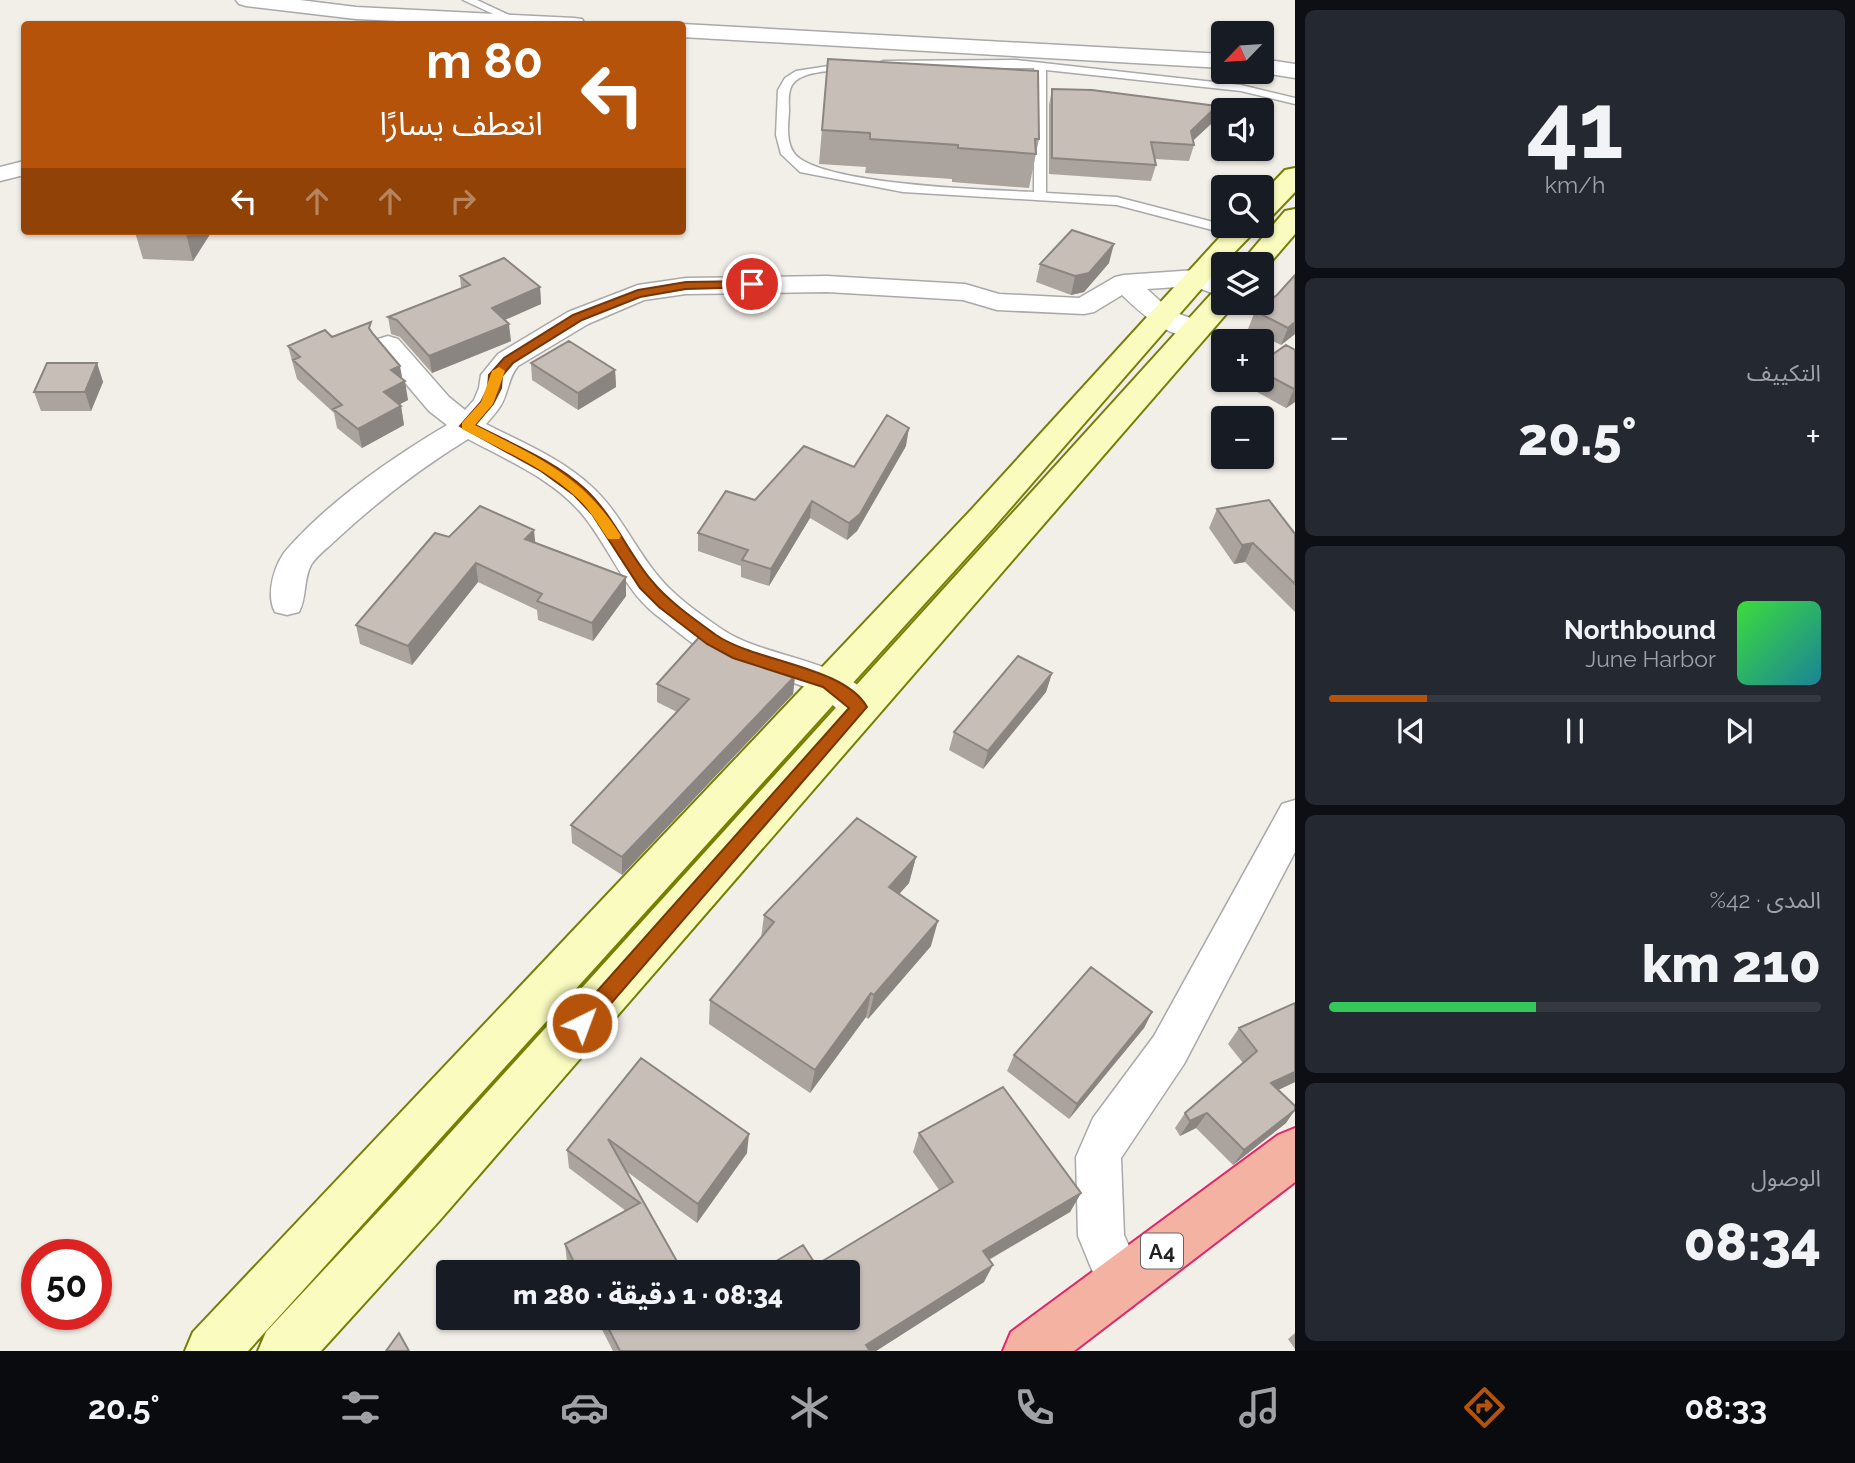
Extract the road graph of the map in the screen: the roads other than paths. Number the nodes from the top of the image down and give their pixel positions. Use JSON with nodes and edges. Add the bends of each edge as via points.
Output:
{"nodes":[{"id":1,"x":246,"y":0,"type":"edge"},
{"id":2,"x":468,"y":0,"type":"edge"},
{"id":3,"x":315,"y":9,"type":"junction"},
{"id":4,"x":297,"y":21,"type":"edge"},
{"id":5,"x":503,"y":21,"type":"edge"},
{"id":6,"x":517,"y":21,"type":"edge"},
{"id":7,"x":686,"y":30,"type":"edge"},
{"id":8,"x":1211,"y":60,"type":"edge"},
{"id":9,"x":1040,"y":66,"type":"junction"},
{"id":10,"x":1274,"y":68,"type":"edge"},
{"id":11,"x":1295,"y":71,"type":"edge"},
{"id":12,"x":1295,"y":101,"type":"edge"},
{"id":13,"x":21,"y":169,"type":"edge"},
{"id":14,"x":0,"y":174,"type":"edge"},
{"id":15,"x":1295,"y":176,"type":"edge"},
{"id":16,"x":1040,"y":197,"type":"junction"},
{"id":17,"x":1274,"y":203,"type":"edge"},
{"id":18,"x":1295,"y":217,"type":"edge"},
{"id":19,"x":1211,"y":224,"type":"edge"},
{"id":20,"x":1274,"y":224,"type":"edge"},
{"id":21,"x":1124,"y":283,"type":"junction"},
{"id":22,"x":1211,"y":289,"type":"edge"},
{"id":23,"x":1211,"y":292,"type":"edge"},
{"id":24,"x":1179,"y":324,"type":"junction"},
{"id":25,"x":388,"y":345,"type":"dead end"},
{"id":26,"x":467,"y":426,"type":"junction"},
{"id":27,"x":287,"y":603,"type":"dead end"},
{"id":28,"x":844,"y":695,"type":"junction"},
{"id":29,"x":1295,"y":815,"type":"edge"},
{"id":30,"x":615,"y":915,"type":"junction"},
{"id":31,"x":653,"y":943,"type":"junction"},
{"id":32,"x":1295,"y":1152,"type":"edge"},
{"id":33,"x":1121,"y":1282,"type":"junction"},
{"id":34,"x":239,"y":1342,"type":"edge"},
{"id":35,"x":285,"y":1351,"type":"edge"},
{"id":36,"x":1030,"y":1351,"type":"edge"}],
"edges":[{"from":1,"to":3,"type":"street"},
{"from":2,"to":6,"type":"lane"},
{"from":3,"to":4,"type":"street"},
{"from":3,"to":5,"type":"street"},
{"from":7,"to":8,"type":"street"},
{"from":9,"to":12,"type":"lane","via":[[1241,88]]},
{"from":9,"to":16,"type":"lane"},
{"from":9,"to":16,"type":"lane","via":[[934,62],[800,73],[784,90],[782,135],[787,154],[804,169],[903,188]]},
{"from":10,"to":11,"type":"street"},
{"from":13,"to":14,"type":"street"},
{"from":15,"to":17,"type":"main road"},
{"from":16,"to":19,"type":"lane","via":[[1117,201]]},
{"from":18,"to":20,"type":"main road"},
{"from":21,"to":22,"type":"street"},
{"from":21,"to":24,"type":"street"},
{"from":21,"to":26,"type":"street","via":[[1084,306],[997,302],[965,292],[827,284],[686,286],[638,293],[578,318],[508,360],[495,375],[487,404]]},
{"from":23,"to":24,"type":"main road"},
{"from":24,"to":28,"type":"main road"},
{"from":25,"to":26,"type":"street","via":[[439,404]]},
{"from":26,"to":27,"type":"street","via":[[356,504],[299,556]]},
{"from":26,"to":28,"type":"street","via":[[546,468],[579,492],[646,584],[713,640]]},
{"from":28,"to":30,"type":"main road"},
{"from":28,"to":31,"type":"main road"},
{"from":29,"to":33,"type":"street","via":[[1169,1050],[1109,1133],[1098,1157],[1101,1236]]},
{"from":30,"to":31,"type":"main road"},
{"from":30,"to":34,"type":"main road"},
{"from":31,"to":35,"type":"main road"},
{"from":32,"to":33,"type":"highway","number":"A4"},
{"from":33,"to":36,"type":"highway","number":"A4"}]}
